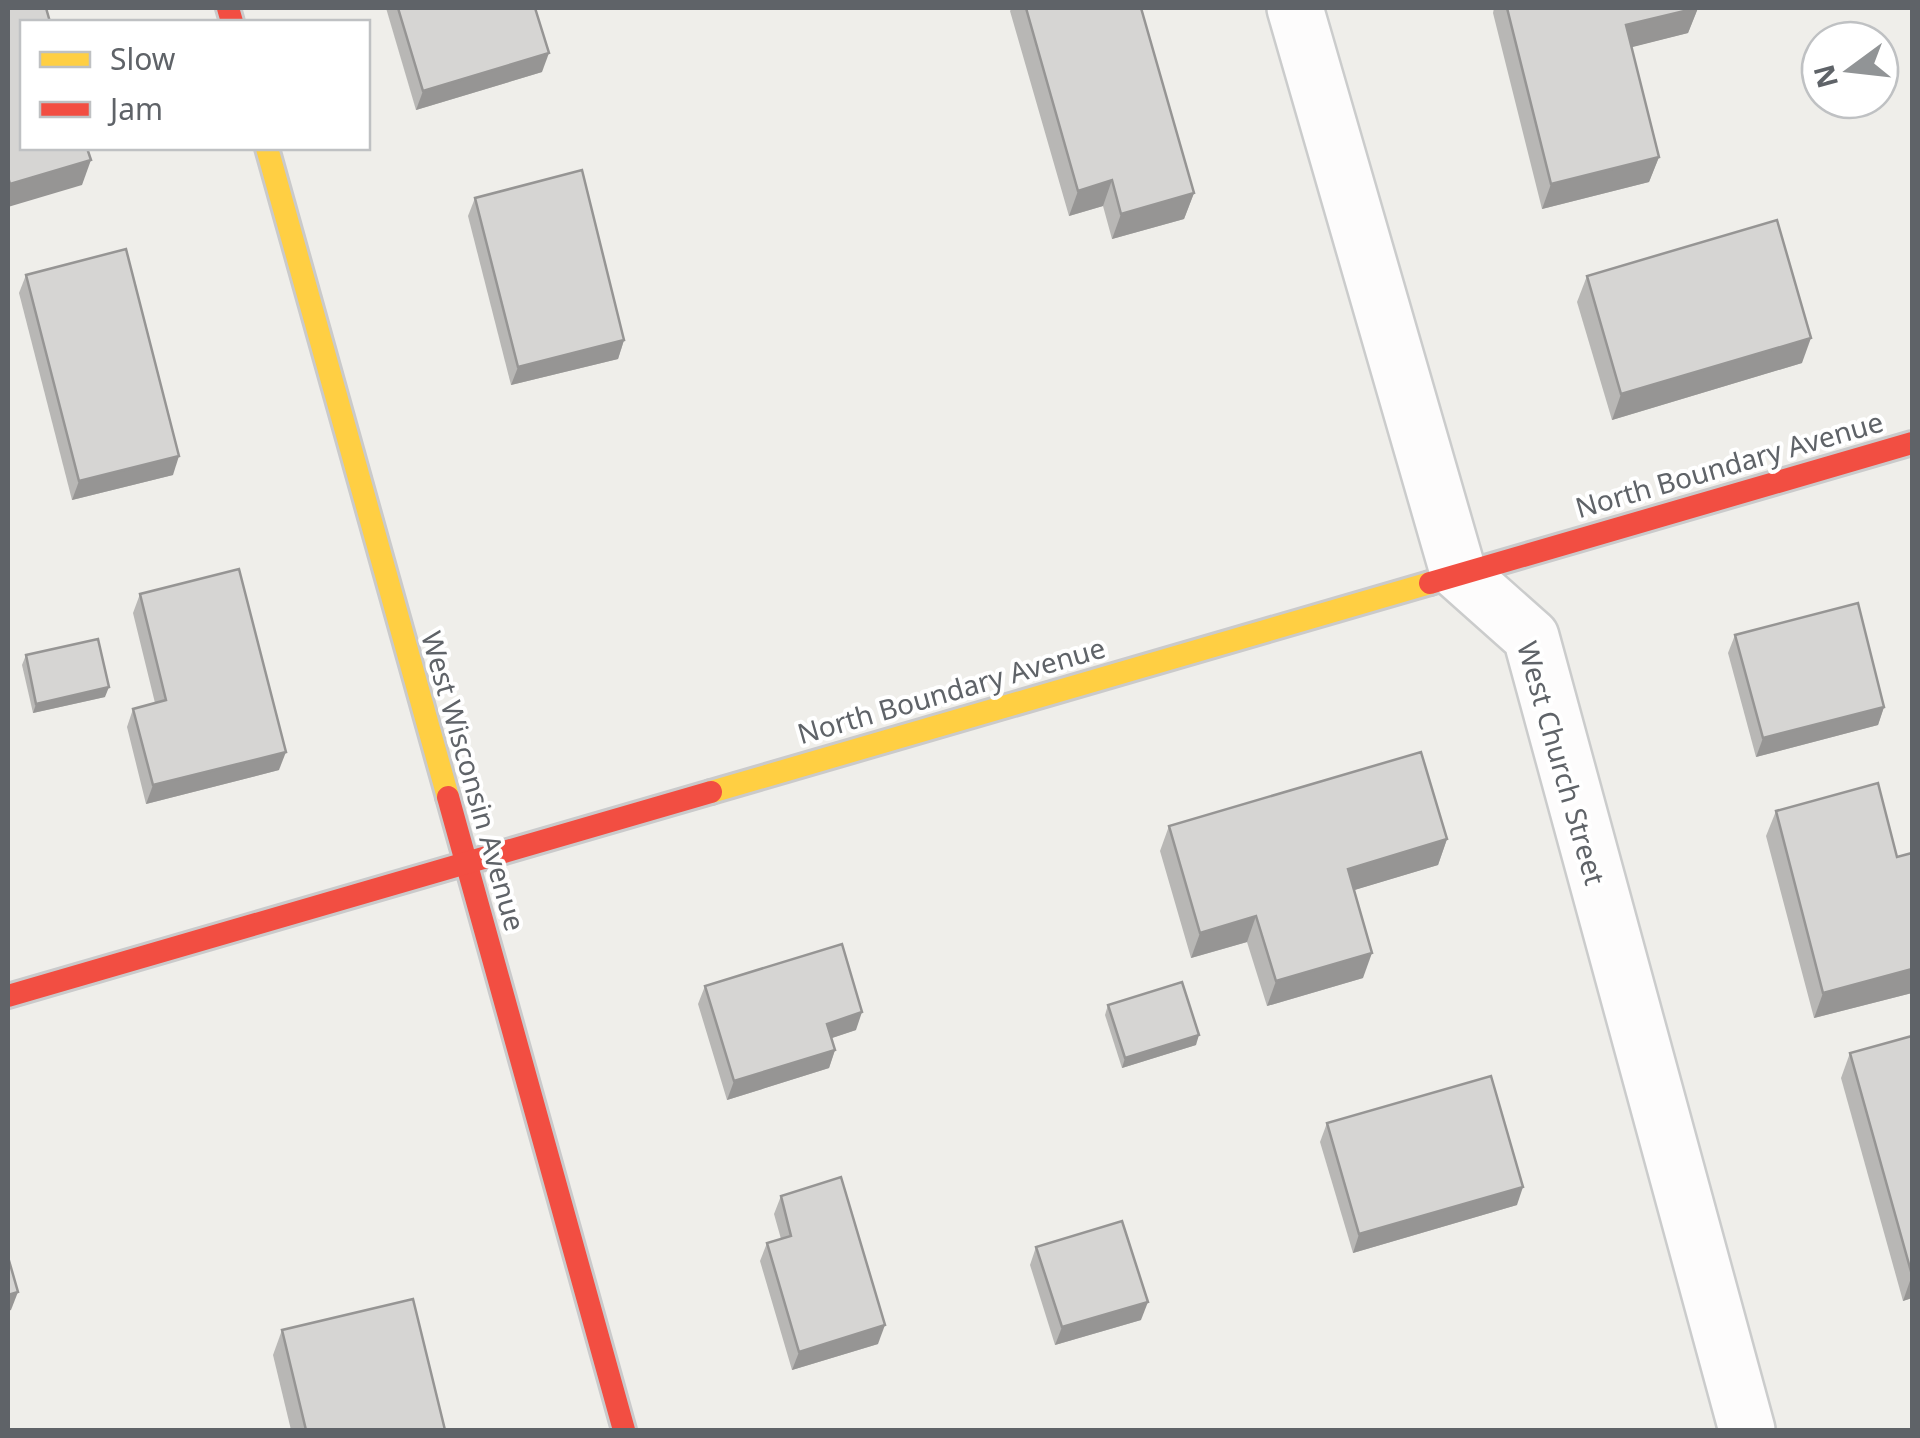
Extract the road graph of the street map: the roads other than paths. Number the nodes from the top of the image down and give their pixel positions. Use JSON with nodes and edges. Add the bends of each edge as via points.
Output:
{"nodes":[{"id":1,"x":1295,"y":8,"type":"edge"},
{"id":2,"x":267,"y":150,"type":"edge"},
{"id":3,"x":1912,"y":443,"type":"edge"},
{"id":4,"x":1458,"y":572,"type":"junction"},
{"id":5,"x":466,"y":864,"type":"junction"},
{"id":6,"x":8,"y":996,"type":"edge"},
{"id":7,"x":624,"y":1430,"type":"edge"},
{"id":8,"x":1747,"y":1430,"type":"edge"}],
"edges":[{"from":1,"to":4,"type":"street"},
{"from":2,"to":5,"type":"street","name":"West Wisconsin Avenue"},
{"from":3,"to":4,"type":"street","name":"North Boundary Avenue"},
{"from":4,"to":5,"type":"street","name":"North Boundary Avenue"},
{"from":4,"to":8,"type":"street","name":"West Church Street","via":[[1531,636]]},
{"from":5,"to":6,"type":"street","name":"North Boundary Avenue"},
{"from":5,"to":7,"type":"street","name":"West Wisconsin Avenue"}]}
